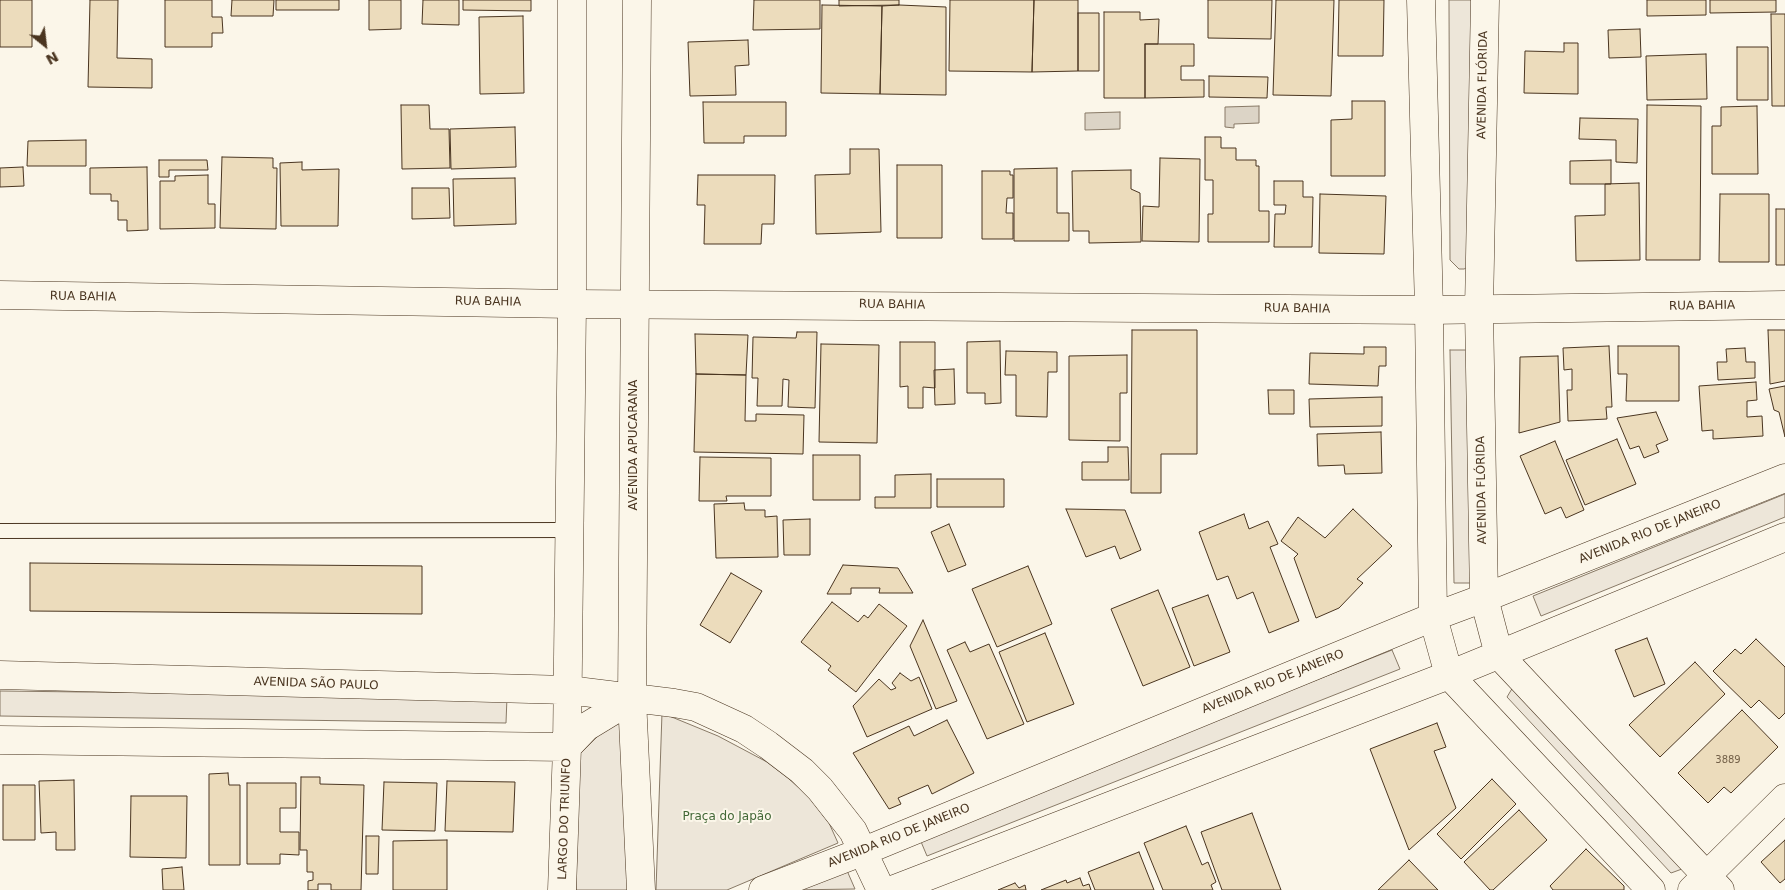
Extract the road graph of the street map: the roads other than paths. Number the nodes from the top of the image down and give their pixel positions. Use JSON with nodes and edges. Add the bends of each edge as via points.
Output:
{"nodes":[{"id":1,"x":572,"y":0,"type":"edge"},
{"id":2,"x":637,"y":0,"type":"edge"},
{"id":3,"x":1422,"y":0,"type":"edge"},
{"id":4,"x":1485,"y":0,"type":"edge"},
{"id":5,"x":0,"y":295,"type":"edge"},
{"id":6,"x":634,"y":303,"type":"junction"},
{"id":7,"x":572,"y":304,"type":"junction"},
{"id":8,"x":1785,"y":306,"type":"edge"},
{"id":9,"x":1479,"y":309,"type":"junction"},
{"id":10,"x":1428,"y":310,"type":"junction"},
{"id":11,"x":1785,"y":478,"type":"edge"},
{"id":12,"x":570,"y":530,"type":"junction"},
{"id":13,"x":0,"y":531,"type":"edge"},
{"id":14,"x":1785,"y":537,"type":"edge"},
{"id":15,"x":1484,"y":598,"type":"junction"},
{"id":16,"x":1433,"y":617,"type":"junction"},
{"id":17,"x":1499,"y":655,"type":"junction"},
{"id":18,"x":1449,"y":674,"type":"junction"},
{"id":19,"x":0,"y":675,"type":"edge"},
{"id":20,"x":568,"y":690,"type":"junction"},
{"id":21,"x":632,"y":699,"type":"junction"},
{"id":22,"x":0,"y":740,"type":"edge"},
{"id":23,"x":568,"y":747,"type":"junction"},
{"id":24,"x":1785,"y":798,"type":"edge"},
{"id":25,"x":864,"y":851,"type":"junction"},
{"id":26,"x":1706,"y":885,"type":"edge"},
{"id":27,"x":562,"y":890,"type":"edge"},
{"id":28,"x":641,"y":890,"type":"edge"},
{"id":29,"x":763,"y":890,"type":"edge"},
{"id":30,"x":881,"y":890,"type":"edge"},
{"id":31,"x":892,"y":890,"type":"edge"},
{"id":32,"x":1651,"y":890,"type":"edge"}],
"edges":[{"from":1,"to":7,"type":"street"},
{"from":2,"to":6,"type":"street","name":"AVENIDA APUCARANA"},
{"from":3,"to":10,"type":"street"},
{"from":4,"to":9,"type":"street","name":"AVENIDA FLÓRIDA"},
{"from":5,"to":7,"type":"street","name":"RUA BAHIA"},
{"from":6,"to":7,"type":"street","name":"RUA BAHIA"},
{"from":6,"to":10,"type":"street","name":"RUA BAHIA"},
{"from":6,"to":21,"type":"street","name":"AVENIDA APUCARANA"},
{"from":7,"to":12,"type":"street"},
{"from":8,"to":9,"type":"street","name":"RUA BAHIA"},
{"from":9,"to":10,"type":"street","name":"RUA BAHIA"},
{"from":9,"to":15,"type":"street","name":"AVENIDA FLÓRIDA"},
{"from":10,"to":16,"type":"street"},
{"from":11,"to":15,"type":"street","name":"AVENIDA RIO DE JANEIRO"},
{"from":12,"to":13,"type":"lane"},
{"from":12,"to":20,"type":"street"},
{"from":14,"to":17,"type":"street"},
{"from":15,"to":16,"type":"street","name":"AVENIDA RIO DE JANEIRO"},
{"from":15,"to":17,"type":"street","name":"AVENIDA FLÓRIDA"},
{"from":16,"to":18,"type":"street"},
{"from":16,"to":25,"type":"street","name":"AVENIDA RIO DE JANEIRO"},
{"from":17,"to":18,"type":"street"},
{"from":17,"to":26,"type":"street","name":"AVENIDA FLÓRIDA"},
{"from":18,"to":31,"type":"street"},
{"from":18,"to":32,"type":"street"},
{"from":19,"to":20,"type":"street","name":"AVENIDA SÃO PAULO"},
{"from":20,"to":21,"type":"street","name":"AVENIDA SÃO PAULO"},
{"from":20,"to":23,"type":"street"},
{"from":21,"to":23,"type":"street","via":[[586,727]]},
{"from":21,"to":25,"type":"street","via":[[696,707],[744,729],[802,771],[820,789],[853,831]]},
{"from":21,"to":28,"type":"street","name":"AVENIDA APUCARANA"},
{"from":22,"to":23,"type":"street"},
{"from":23,"to":27,"type":"street","name":"LARGO DO TRIUNFO"},
{"from":24,"to":26,"type":"street"},
{"from":25,"to":29,"type":"street","name":"AVENIDA RIO DE JANEIRO"},
{"from":25,"to":30,"type":"street"}]}
